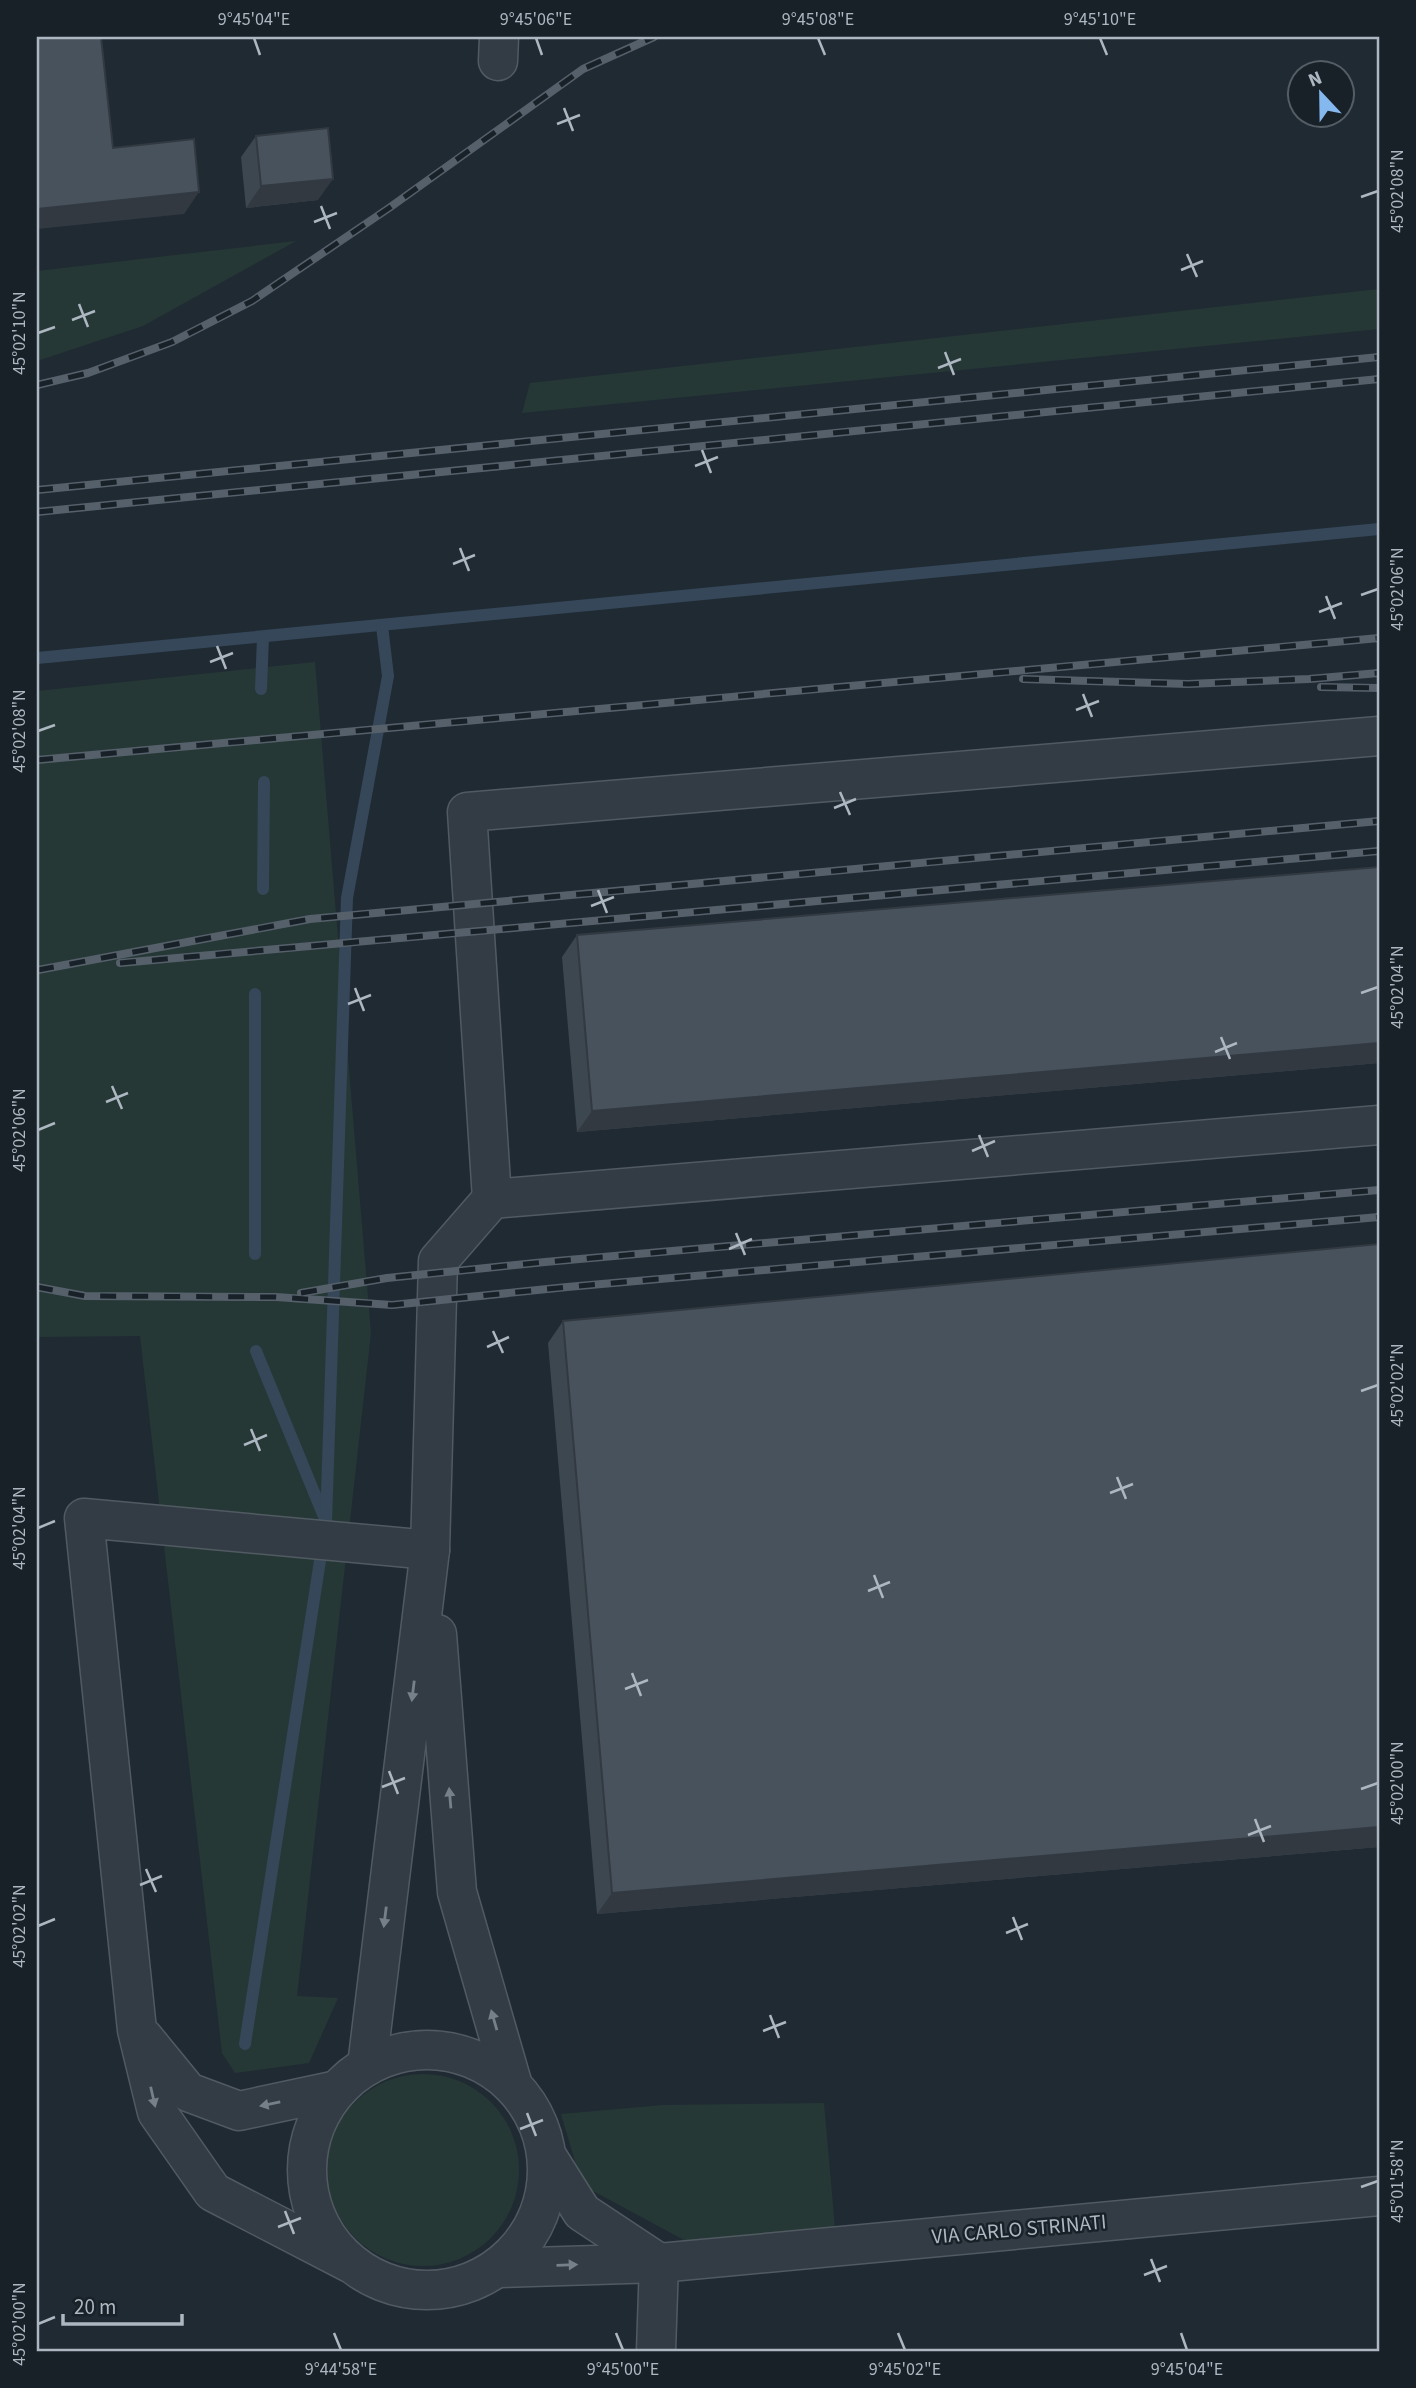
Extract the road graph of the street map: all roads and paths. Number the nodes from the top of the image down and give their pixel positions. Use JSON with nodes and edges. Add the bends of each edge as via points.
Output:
{"nodes":[{"id":1,"x":1379,"y":736,"type":"edge"},
{"id":2,"x":1379,"y":1125,"type":"edge"},
{"id":3,"x":492,"y":1199,"type":"junction"},
{"id":4,"x":430,"y":1550,"type":"junction"},
{"id":5,"x":137,"y":2031,"type":"junction"},
{"id":6,"x":367,"y":2066,"type":"junction"},
{"id":7,"x":513,"y":2086,"type":"junction"},
{"id":8,"x":337,"y":2090,"type":"junction"},
{"id":9,"x":548,"y":2158,"type":"junction"},
{"id":10,"x":1379,"y":2196,"type":"edge"},
{"id":11,"x":350,"y":2263,"type":"junction"},
{"id":12,"x":659,"y":2263,"type":"junction"},
{"id":13,"x":499,"y":2267,"type":"junction"},
{"id":14,"x":656,"y":2351,"type":"edge"}],
"edges":[{"from":1,"to":3,"type":"street","via":[[467,812]]},
{"from":2,"to":3,"type":"street"},
{"from":3,"to":4,"type":"street","via":[[438,1261]]},
{"from":4,"to":5,"type":"street","via":[[84,1518]]},
{"from":4,"to":6,"type":"street","one_way":true},
{"from":7,"to":4,"type":"street","one_way":true,"via":[[457,1892]]},
{"from":8,"to":5,"type":"street","one_way":true,"via":[[239,2111],[188,2092]]},
{"from":5,"to":11,"type":"street","one_way":true,"via":[[157,2112],[213,2192]]},
{"from":6,"to":7,"type":"street","via":[[404,2052],[443,2050],[480,2061]]},
{"from":6,"to":8,"type":"street"},
{"from":7,"to":9,"type":"street","via":[[537,2119]]},
{"from":8,"to":11,"type":"street","via":[[316,2123],[307,2160],[310,2199],[325,2234]]},
{"from":9,"to":12,"type":"street","via":[[582,2212]]},
{"from":9,"to":13,"type":"street","via":[[545,2200],[528,2237]]},
{"from":10,"to":12,"type":"street","name":"VIA CARLO STRINATI"},
{"from":11,"to":13,"type":"street","via":[[383,2283],[421,2291],[463,2286]]},
{"from":13,"to":12,"type":"street","name":"VIA CARLO STRINATI","one_way":true},
{"from":12,"to":14,"type":"street"}]}
